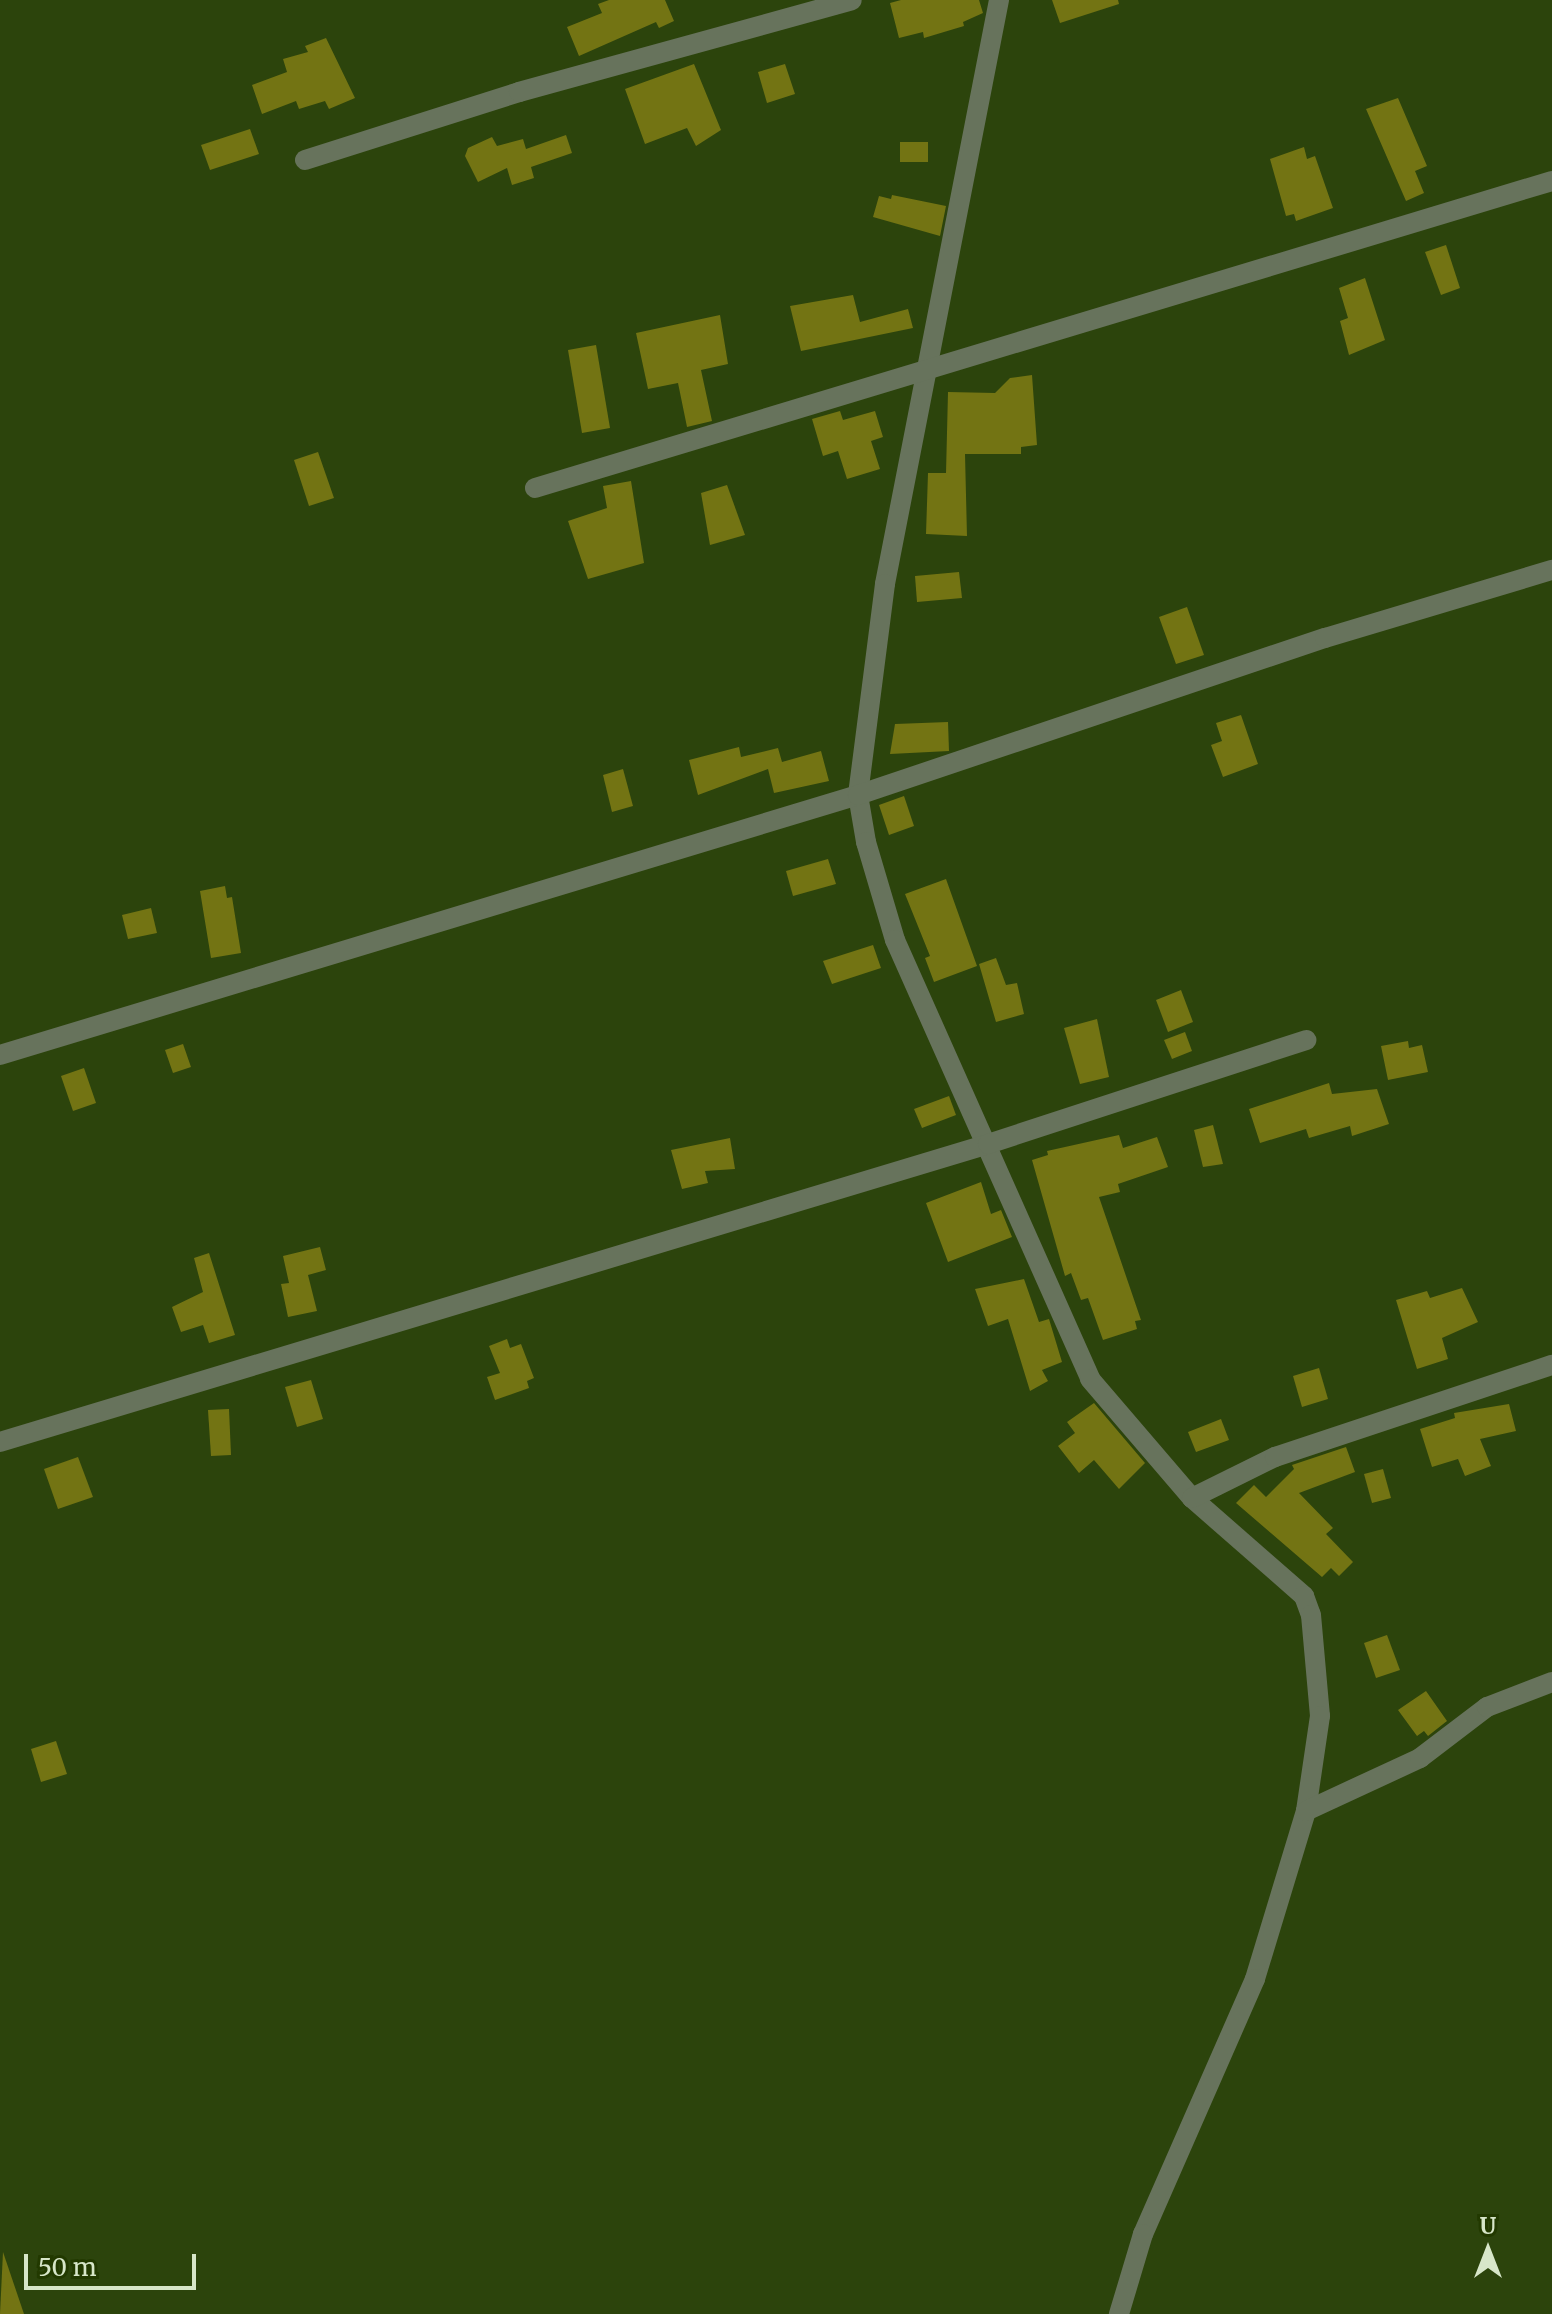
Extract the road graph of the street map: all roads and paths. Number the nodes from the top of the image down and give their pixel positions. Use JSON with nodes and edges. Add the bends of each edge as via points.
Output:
{"nodes":[{"id":1,"x":852,"y":0,"type":"edge"},
{"id":2,"x":999,"y":0,"type":"edge"},
{"id":3,"x":305,"y":160,"type":"dead end"},
{"id":4,"x":1552,"y":181,"type":"edge"},
{"id":5,"x":927,"y":371,"type":"junction"},
{"id":6,"x":535,"y":488,"type":"dead end"},
{"id":7,"x":1552,"y":570,"type":"edge"},
{"id":8,"x":858,"y":795,"type":"junction"},
{"id":9,"x":1306,"y":1040,"type":"dead end"},
{"id":10,"x":0,"y":1055,"type":"edge"},
{"id":11,"x":988,"y":1144,"type":"junction"},
{"id":12,"x":1552,"y":1365,"type":"edge"},
{"id":13,"x":0,"y":1442,"type":"edge"},
{"id":14,"x":1192,"y":1498,"type":"junction"},
{"id":15,"x":1552,"y":1682,"type":"edge"},
{"id":16,"x":1306,"y":1811,"type":"junction"},
{"id":17,"x":1119,"y":2314,"type":"edge"}],
"edges":[{"from":1,"to":3,"type":"street","via":[[519,92]]},
{"from":2,"to":5,"type":"street"},
{"from":4,"to":5,"type":"street"},
{"from":5,"to":6,"type":"street"},
{"from":5,"to":8,"type":"street","via":[[885,584]]},
{"from":7,"to":8,"type":"street","via":[[1325,638]]},
{"from":8,"to":10,"type":"street"},
{"from":8,"to":11,"type":"street","via":[[895,940]]},
{"from":9,"to":11,"type":"street"},
{"from":11,"to":13,"type":"street"},
{"from":11,"to":14,"type":"street","via":[[1090,1379]]},
{"from":12,"to":14,"type":"street","via":[[1275,1457]]},
{"from":14,"to":16,"type":"street","via":[[1304,1596],[1311,1615],[1320,1716]]},
{"from":15,"to":16,"type":"street","via":[[1487,1707],[1420,1758]]},
{"from":16,"to":17,"type":"street","via":[[1255,1979],[1143,2234]]}]}
